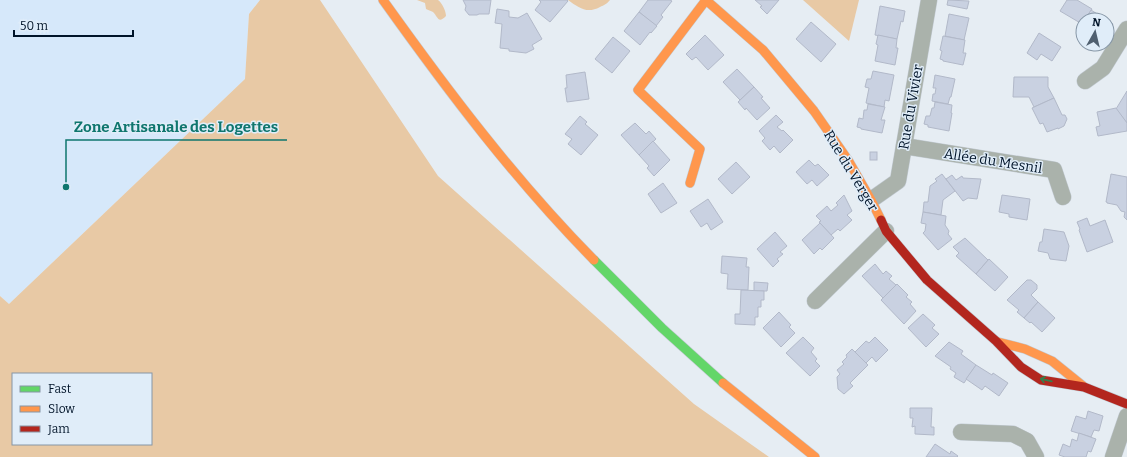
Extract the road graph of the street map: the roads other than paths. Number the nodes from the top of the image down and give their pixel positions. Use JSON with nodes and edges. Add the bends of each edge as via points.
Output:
{"nodes":[{"id":1,"x":371,"y":0,"type":"edge"},
{"id":2,"x":384,"y":0,"type":"edge"},
{"id":3,"x":706,"y":0,"type":"edge"},
{"id":4,"x":929,"y":0,"type":"edge"},
{"id":5,"x":1127,"y":29,"type":"edge"},
{"id":6,"x":417,"y":48,"type":"junction"},
{"id":7,"x":1085,"y":81,"type":"dead end"},
{"id":8,"x":904,"y":146,"type":"junction"},
{"id":9,"x":690,"y":183,"type":"dead end"},
{"id":10,"x":1063,"y":197,"type":"dead end"},
{"id":11,"x":871,"y":200,"type":"junction"},
{"id":12,"x":886,"y":231,"type":"junction"},
{"id":13,"x":815,"y":301,"type":"dead end"},
{"id":14,"x":996,"y":341,"type":"junction"},
{"id":15,"x":1084,"y":387,"type":"junction"},
{"id":16,"x":1127,"y":404,"type":"edge"},
{"id":17,"x":1127,"y":416,"type":"edge"},
{"id":18,"x":961,"y":432,"type":"dead end"},
{"id":19,"x":815,"y":457,"type":"edge"},
{"id":20,"x":1036,"y":457,"type":"edge"},
{"id":21,"x":1113,"y":457,"type":"edge"}],
"edges":[{"from":1,"to":6,"type":"street","via":[[384,17]]},
{"from":2,"to":6,"type":"street"},
{"from":3,"to":9,"type":"street","via":[[638,90],[700,149]]},
{"from":3,"to":11,"type":"street","name":"Rue du Verger","via":[[763,50],[809,105],[848,160]]},
{"from":4,"to":8,"type":"street","name":"Rue du Vivier"},
{"from":5,"to":7,"type":"street","via":[[1103,68]]},
{"from":6,"to":19,"type":"street","via":[[476,126],[535,197],[584,250],[667,333],[776,428]]},
{"from":8,"to":10,"type":"street","name":"Allée du Mesnil","via":[[1054,170]]},
{"from":8,"to":11,"type":"street","name":"Rue du Vivier","via":[[898,181]]},
{"from":11,"to":12,"type":"street","name":"Rue du Verger"},
{"from":12,"to":13,"type":"street"},
{"from":12,"to":14,"type":"street","name":"Rue du Verger","via":[[927,280]]},
{"from":14,"to":15,"type":"street","name":"Rue du Verger","via":[[1025,349],[1052,361]]},
{"from":15,"to":14,"type":"street","name":"Rue du Verger","one_way":true,"via":[[1041,380],[1021,367]]},
{"from":15,"to":16,"type":"street","name":"Rue du Verger"},
{"from":17,"to":21,"type":"street"},
{"from":18,"to":20,"type":"street","via":[[1013,434],[1027,441]]}]}
